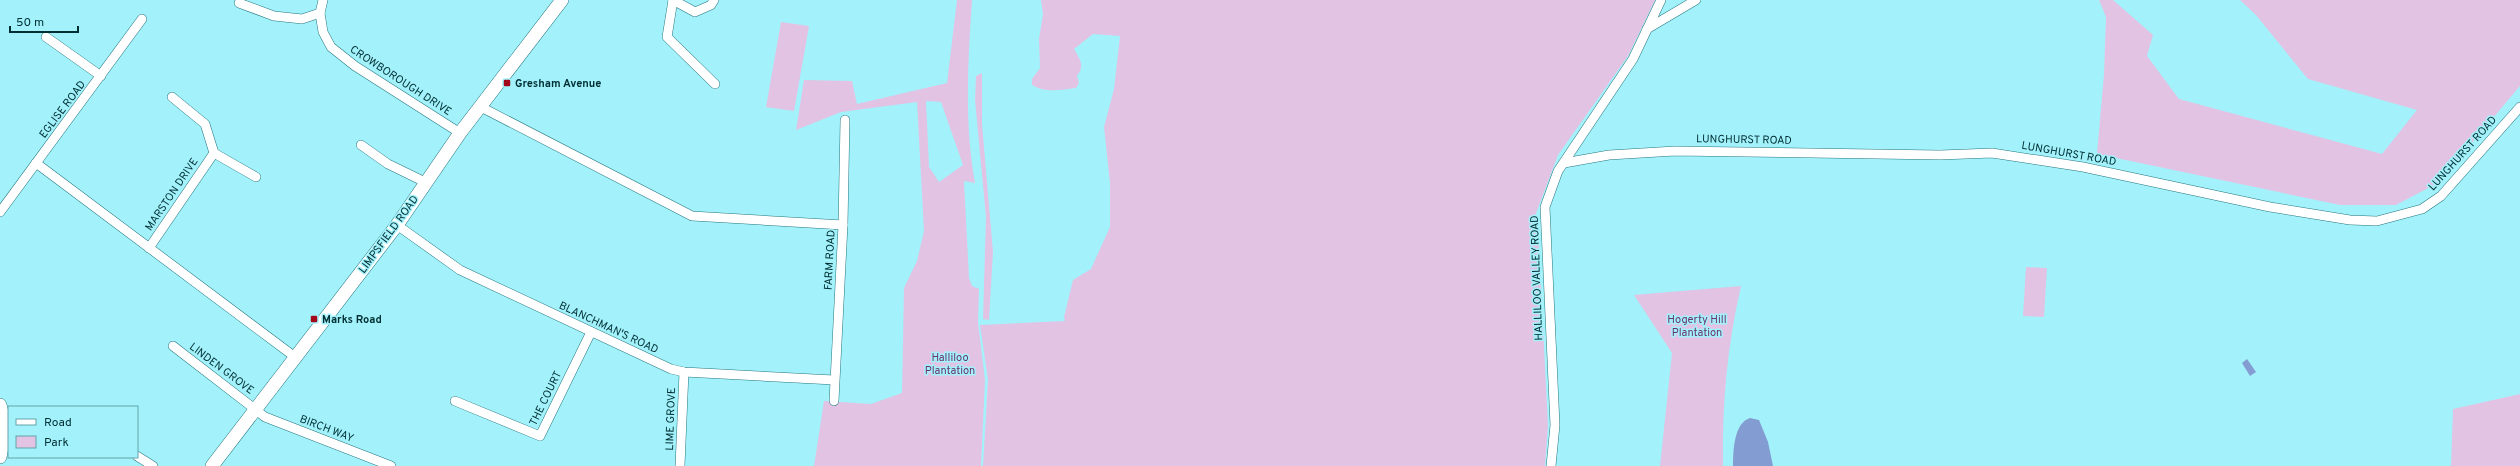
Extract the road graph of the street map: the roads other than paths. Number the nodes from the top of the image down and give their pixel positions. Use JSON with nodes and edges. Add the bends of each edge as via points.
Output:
{"nodes":[{"id":1,"x":323,"y":0,"type":"edge"},
{"id":2,"x":562,"y":0,"type":"edge"},
{"id":3,"x":673,"y":0,"type":"edge"},
{"id":4,"x":714,"y":0,"type":"edge"},
{"id":5,"x":1662,"y":0,"type":"edge"},
{"id":6,"x":1696,"y":0,"type":"edge"},
{"id":7,"x":239,"y":3,"type":"dead end"},
{"id":8,"x":320,"y":13,"type":"junction"},
{"id":9,"x":142,"y":19,"type":"dead end"},
{"id":10,"x":1647,"y":29,"type":"junction"},
{"id":11,"x":46,"y":37,"type":"dead end"},
{"id":12,"x":101,"y":76,"type":"junction"},
{"id":13,"x":715,"y":84,"type":"dead end"},
{"id":14,"x":172,"y":97,"type":"dead end"},
{"id":15,"x":479,"y":106,"type":"junction"},
{"id":16,"x":2520,"y":107,"type":"edge"},
{"id":17,"x":845,"y":120,"type":"dead end"},
{"id":18,"x":460,"y":133,"type":"junction"},
{"id":19,"x":361,"y":145,"type":"dead end"},
{"id":20,"x":214,"y":153,"type":"junction"},
{"id":21,"x":36,"y":163,"type":"junction"},
{"id":22,"x":1564,"y":163,"type":"junction"},
{"id":23,"x":256,"y":177,"type":"dead end"},
{"id":24,"x":425,"y":182,"type":"junction"},
{"id":25,"x":0,"y":212,"type":"edge"},
{"id":26,"x":397,"y":225,"type":"junction"},
{"id":27,"x":843,"y":225,"type":"junction"},
{"id":28,"x":149,"y":248,"type":"junction"},
{"id":29,"x":591,"y":332,"type":"junction"},
{"id":30,"x":173,"y":346,"type":"dead end"},
{"id":31,"x":295,"y":357,"type":"junction"},
{"id":32,"x":684,"y":372,"type":"junction"},
{"id":33,"x":834,"y":380,"type":"junction"},
{"id":34,"x":455,"y":401,"type":"dead end"},
{"id":35,"x":834,"y":401,"type":"dead end"},
{"id":36,"x":0,"y":405,"type":"edge"},
{"id":37,"x":257,"y":409,"type":"junction"},
{"id":38,"x":7,"y":420,"type":"edge"},
{"id":39,"x":0,"y":457,"type":"edge"},
{"id":40,"x":138,"y":457,"type":"edge"},
{"id":41,"x":153,"y":466,"type":"edge"},
{"id":42,"x":212,"y":466,"type":"edge"},
{"id":43,"x":391,"y":466,"type":"edge"},
{"id":44,"x":680,"y":466,"type":"edge"},
{"id":45,"x":1551,"y":466,"type":"edge"}],
"edges":[{"from":1,"to":8,"type":"street","name":"CROWBOROUGH DRIVE"},
{"from":2,"to":15,"type":"main road","name":"LIMPSFIELD ROAD"},
{"from":3,"to":4,"type":"street","via":[[695,12],[710,5]]},
{"from":3,"to":13,"type":"street","via":[[667,37]]},
{"from":5,"to":10,"type":"street","name":"HALLILOO VALLEY ROAD"},
{"from":6,"to":10,"type":"street"},
{"from":7,"to":8,"type":"street","via":[[274,16],[302,19]]},
{"from":8,"to":18,"type":"street","name":"CROWBOROUGH DRIVE","via":[[323,32],[331,47],[355,66]]},
{"from":9,"to":12,"type":"street","name":"EGLISE ROAD"},
{"from":10,"to":22,"type":"street","name":"HALLILOO VALLEY ROAD","via":[[1629,66]]},
{"from":11,"to":12,"type":"street"},
{"from":12,"to":21,"type":"street","name":"EGLISE ROAD"},
{"from":14,"to":20,"type":"street","via":[[205,124]]},
{"from":15,"to":18,"type":"main road","name":"LIMPSFIELD ROAD"},
{"from":15,"to":27,"type":"street","via":[[692,216]]},
{"from":16,"to":22,"type":"street","name":"LUNGHURST ROAD","via":[[2441,196],[2422,209],[2377,221],[2350,220],[2270,207],[2083,167],[1992,152],[1940,155],[1681,151],[1609,155]]},
{"from":17,"to":27,"type":"street","name":"FARM ROAD"},
{"from":18,"to":24,"type":"main road","name":"LIMPSFIELD ROAD"},
{"from":19,"to":24,"type":"street","via":[[388,164]]},
{"from":20,"to":23,"type":"street"},
{"from":20,"to":28,"type":"street","name":"MARSTON DRIVE"},
{"from":21,"to":25,"type":"street","name":"EGLISE ROAD"},
{"from":21,"to":28,"type":"street"},
{"from":22,"to":45,"type":"street","name":"HALLILOO VALLEY ROAD","via":[[1550,192],[1544,219],[1555,425]]},
{"from":24,"to":26,"type":"main road","name":"LIMPSFIELD ROAD"},
{"from":26,"to":29,"type":"street","name":"BLANCHMAN'S ROAD","via":[[460,270]]},
{"from":26,"to":31,"type":"main road","name":"LIMPSFIELD ROAD"},
{"from":27,"to":33,"type":"street","name":"FARM ROAD"},
{"from":28,"to":31,"type":"street"},
{"from":29,"to":32,"type":"street","name":"BLANCHMAN'S ROAD","via":[[671,369]]},
{"from":29,"to":34,"type":"street","name":"THE COURT","via":[[540,436]]},
{"from":30,"to":37,"type":"street","name":"LINDEN GROVE"},
{"from":31,"to":37,"type":"main road","name":"LIMPSFIELD ROAD"},
{"from":32,"to":33,"type":"street","name":"BLANCHMAN'S ROAD"},
{"from":32,"to":44,"type":"street","name":"LIME GROVE"},
{"from":33,"to":35,"type":"street","name":"FARM ROAD"},
{"from":36,"to":38,"type":"main road"},
{"from":37,"to":42,"type":"main road","name":"LIMPSFIELD ROAD"},
{"from":37,"to":43,"type":"street","name":"BIRCH WAY","via":[[265,417]]},
{"from":38,"to":39,"type":"main road"},
{"from":40,"to":41,"type":"street"}]}
